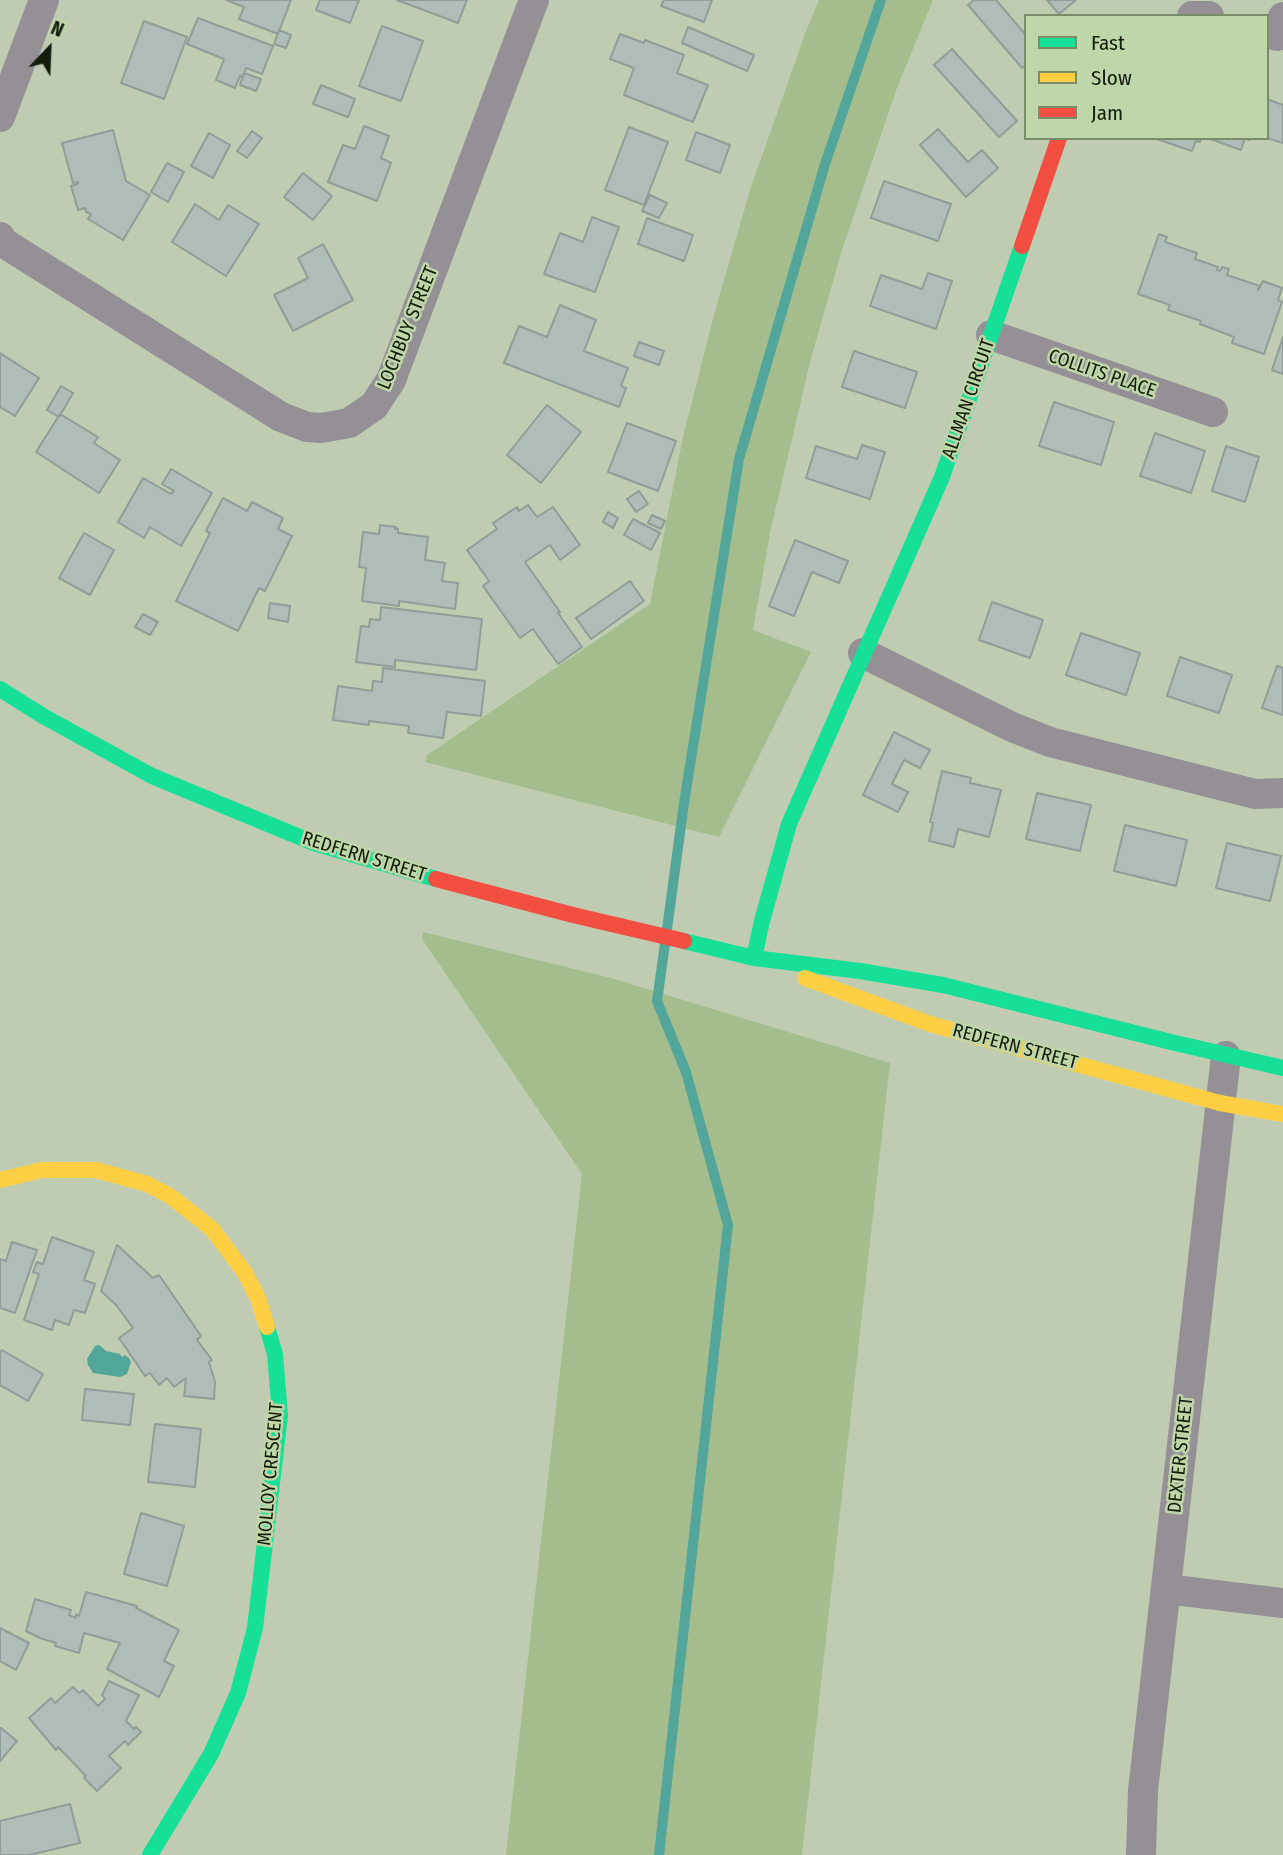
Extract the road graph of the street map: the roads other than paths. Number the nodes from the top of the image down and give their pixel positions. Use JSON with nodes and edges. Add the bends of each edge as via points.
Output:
{"nodes":[{"id":1,"x":44,"y":0,"type":"edge"},
{"id":2,"x":534,"y":0,"type":"edge"},
{"id":3,"x":0,"y":117,"type":"edge"},
{"id":4,"x":1058,"y":140,"type":"edge"},
{"id":5,"x":0,"y":237,"type":"edge"},
{"id":6,"x":991,"y":335,"type":"junction"},
{"id":7,"x":1213,"y":412,"type":"dead end"},
{"id":8,"x":863,"y":653,"type":"junction"},
{"id":9,"x":0,"y":688,"type":"edge"},
{"id":10,"x":1283,"y":793,"type":"edge"},
{"id":11,"x":754,"y":958,"type":"junction"},
{"id":12,"x":1226,"y":1056,"type":"junction"},
{"id":13,"x":1283,"y":1068,"type":"edge"},
{"id":14,"x":1220,"y":1103,"type":"junction"},
{"id":15,"x":1283,"y":1114,"type":"edge"},
{"id":16,"x":0,"y":1180,"type":"edge"},
{"id":17,"x":1166,"y":1590,"type":"junction"},
{"id":18,"x":1283,"y":1603,"type":"edge"},
{"id":19,"x":150,"y":1855,"type":"edge"},
{"id":20,"x":1141,"y":1855,"type":"edge"}],
"edges":[{"from":1,"to":3,"type":"street"},
{"from":2,"to":5,"type":"street","name":"LOCHBUY STREET","via":[[391,380],[374,406],[349,423],[314,428],[281,417]]},
{"from":4,"to":6,"type":"main road","name":"ALLMAN CIRCUIT"},
{"from":6,"to":7,"type":"street","name":"COLLITS PLACE"},
{"from":6,"to":8,"type":"main road","name":"ALLMAN CIRCUIT","via":[[942,477]]},
{"from":8,"to":10,"type":"street","via":[[1012,727],[1050,741],[1255,794]]},
{"from":8,"to":11,"type":"main road","name":"ALLMAN CIRCUIT","via":[[789,824]]},
{"from":9,"to":11,"type":"main road","name":"REDFERN STREET","via":[[152,776],[314,843],[442,881]]},
{"from":11,"to":12,"type":"main road","name":"REDFERN STREET","via":[[943,985]]},
{"from":11,"to":14,"type":"main road","name":"REDFERN STREET","via":[[930,1024]]},
{"from":12,"to":13,"type":"main road","name":"REDFERN STREET"},
{"from":12,"to":14,"type":"street","name":"DEXTER STREET"},
{"from":14,"to":15,"type":"main road","name":"REDFERN STREET"},
{"from":14,"to":17,"type":"street","name":"DEXTER STREET"},
{"from":16,"to":19,"type":"main road","name":"MOLLOY CRESCENT","via":[[42,1170],[96,1170],[147,1184],[170,1196],[212,1229],[245,1273],[258,1298],[275,1354],[280,1415],[255,1628],[238,1693],[211,1754]]},
{"from":17,"to":18,"type":"street"},
{"from":17,"to":20,"type":"street","name":"DEXTER STREET","via":[[1143,1790]]}]}
